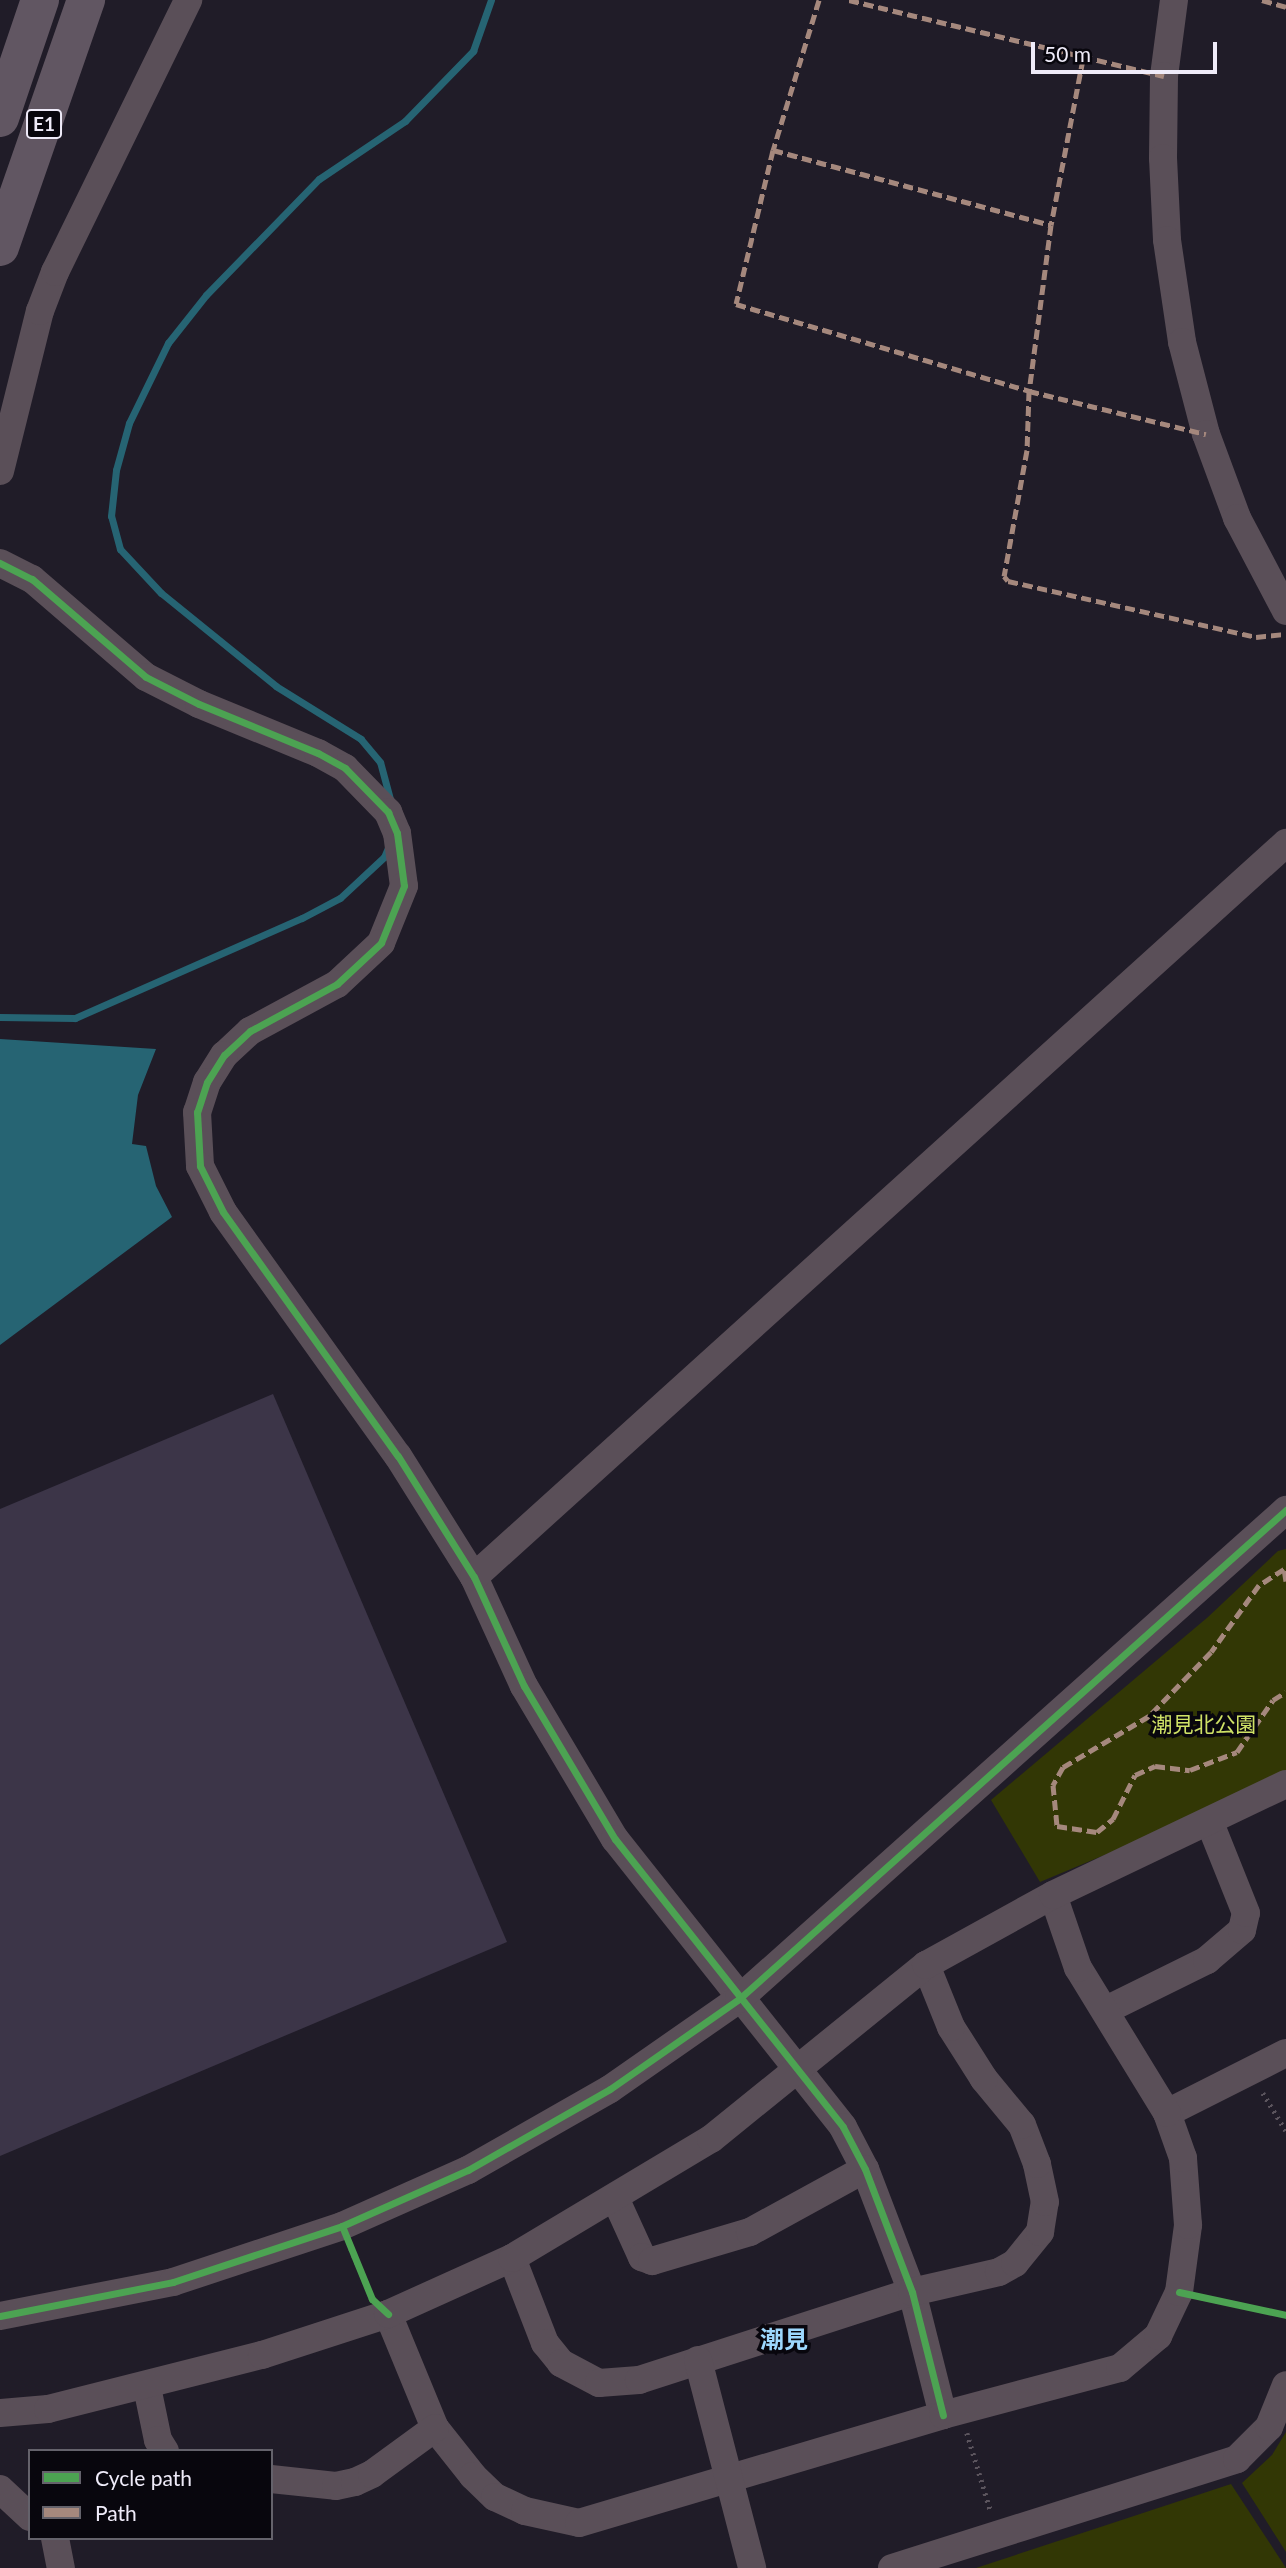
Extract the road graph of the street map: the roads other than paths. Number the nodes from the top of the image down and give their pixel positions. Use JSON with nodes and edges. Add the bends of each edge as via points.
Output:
{"nodes":[{"id":1,"x":40,"y":0,"type":"edge"},
{"id":2,"x":86,"y":0,"type":"edge"},
{"id":3,"x":188,"y":0,"type":"edge"},
{"id":4,"x":1174,"y":0,"type":"edge"},
{"id":5,"x":0,"y":118,"type":"edge"},
{"id":6,"x":0,"y":247,"type":"edge"},
{"id":7,"x":0,"y":471,"type":"edge"},
{"id":8,"x":0,"y":563,"type":"edge"},
{"id":9,"x":1286,"y":611,"type":"edge"},
{"id":10,"x":1286,"y":843,"type":"edge"},
{"id":11,"x":1286,"y":1510,"type":"edge"},
{"id":12,"x":474,"y":1577,"type":"junction"},
{"id":13,"x":1286,"y":1784,"type":"edge"},
{"id":14,"x":1210,"y":1823,"type":"junction"},
{"id":15,"x":1052,"y":1895,"type":"junction"},
{"id":16,"x":926,"y":1965,"type":"junction"},
{"id":17,"x":739,"y":1999,"type":"junction"},
{"id":18,"x":1107,"y":2010,"type":"junction"},
{"id":19,"x":1286,"y":2053,"type":"edge"},
{"id":20,"x":798,"y":2070,"type":"junction"},
{"id":21,"x":1167,"y":2113,"type":"junction"},
{"id":22,"x":865,"y":2169,"type":"junction"},
{"id":23,"x":616,"y":2200,"type":"junction"},
{"id":24,"x":512,"y":2258,"type":"junction"},
{"id":25,"x":912,"y":2292,"type":"junction"},
{"id":26,"x":388,"y":2314,"type":"junction"},
{"id":27,"x":0,"y":2316,"type":"edge"},
{"id":28,"x":698,"y":2360,"type":"junction"},
{"id":29,"x":1286,"y":2385,"type":"edge"},
{"id":30,"x":147,"y":2387,"type":"junction"},
{"id":31,"x":0,"y":2413,"type":"edge"},
{"id":32,"x":952,"y":2413,"type":"junction"},
{"id":33,"x":435,"y":2428,"type":"junction"},
{"id":34,"x":164,"y":2449,"type":"edge"},
{"id":35,"x":273,"y":2479,"type":"edge"},
{"id":36,"x":727,"y":2479,"type":"junction"},
{"id":37,"x":0,"y":2489,"type":"edge"},
{"id":38,"x":28,"y":2515,"type":"edge"},
{"id":39,"x":55,"y":2540,"type":"edge"},
{"id":40,"x":61,"y":2568,"type":"edge"},
{"id":41,"x":752,"y":2568,"type":"edge"},
{"id":42,"x":892,"y":2568,"type":"edge"}],
"edges":[{"from":1,"to":5,"type":"highway","number":"E1"},
{"from":2,"to":6,"type":"highway","number":"E1"},
{"from":3,"to":7,"type":"street","via":[[55,272],[40,311]]},
{"from":4,"to":9,"type":"street","via":[[1164,76],[1163,158],[1177,317],[1206,434],[1232,506]]},
{"from":8,"to":12,"type":"street","via":[[32,579],[146,677],[345,768],[388,812],[397,833],[404,886],[382,943],[337,984],[250,1031],[225,1055],[200,1102],[196,1136],[209,1190],[398,1456]]},
{"from":10,"to":12,"type":"street"},
{"from":11,"to":17,"type":"street"},
{"from":12,"to":17,"type":"street","via":[[524,1686],[567,1764],[648,1885]]},
{"from":13,"to":14,"type":"street"},
{"from":14,"to":15,"type":"street"},
{"from":14,"to":18,"type":"street","via":[[1246,1913],[1242,1930],[1207,1961]]},
{"from":15,"to":16,"type":"street"},
{"from":15,"to":18,"type":"street","via":[[1078,1968]]},
{"from":16,"to":20,"type":"street"},
{"from":16,"to":25,"type":"street","via":[[951,2027],[1022,2125],[1045,2202],[1040,2232],[1015,2263],[999,2272]]},
{"from":17,"to":20,"type":"street"},
{"from":17,"to":27,"type":"street","via":[[539,2133],[404,2202],[173,2282]]},
{"from":18,"to":21,"type":"street"},
{"from":19,"to":21,"type":"street"},
{"from":20,"to":22,"type":"street","via":[[843,2127]]},
{"from":20,"to":23,"type":"street","via":[[711,2139]]},
{"from":21,"to":32,"type":"street","via":[[1183,2158],[1188,2225],[1179,2292],[1158,2336],[1120,2368]]},
{"from":22,"to":23,"type":"street","via":[[750,2232],[652,2261],[642,2257]]},
{"from":22,"to":25,"type":"street"},
{"from":23,"to":24,"type":"street"},
{"from":24,"to":26,"type":"street"},
{"from":24,"to":28,"type":"street","via":[[545,2343],[577,2375],[599,2383],[639,2380]]},
{"from":25,"to":28,"type":"street"},
{"from":25,"to":32,"type":"street"},
{"from":26,"to":30,"type":"street"},
{"from":26,"to":33,"type":"street"},
{"from":28,"to":36,"type":"street"},
{"from":29,"to":42,"type":"street","via":[[1269,2427],[1237,2459]]},
{"from":30,"to":31,"type":"street","via":[[48,2409]]},
{"from":30,"to":34,"type":"street"},
{"from":32,"to":36,"type":"street"},
{"from":33,"to":35,"type":"street","via":[[355,2482],[336,2486]]},
{"from":33,"to":36,"type":"street","via":[[495,2497],[557,2521],[579,2523],[608,2517]]},
{"from":36,"to":41,"type":"street"},
{"from":37,"to":38,"type":"street"},
{"from":39,"to":40,"type":"street"}]}
